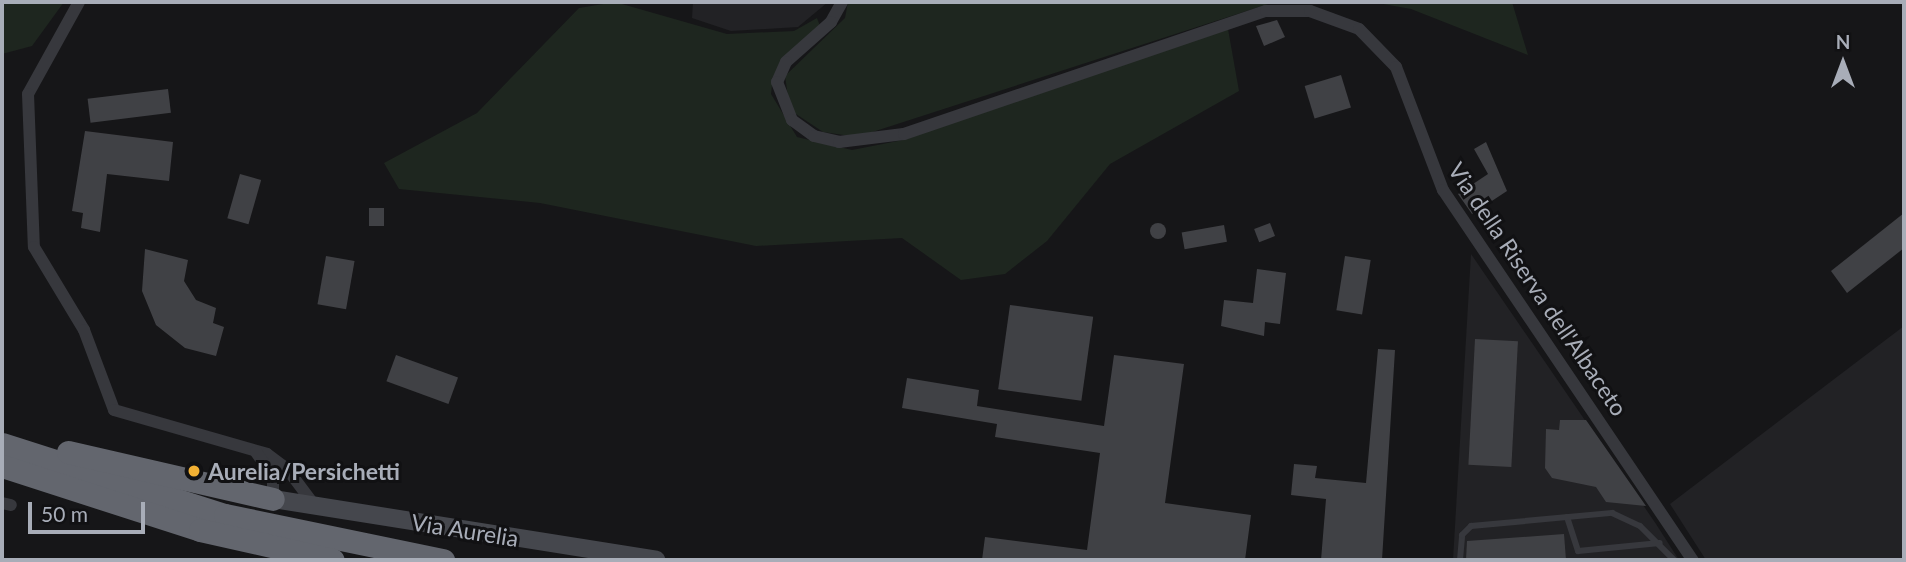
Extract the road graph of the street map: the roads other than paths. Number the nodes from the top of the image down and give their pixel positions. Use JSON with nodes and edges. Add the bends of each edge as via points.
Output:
{"nodes":[{"id":1,"x":79,"y":2,"type":"edge"},
{"id":2,"x":842,"y":2,"type":"edge"},
{"id":3,"x":2,"y":433,"type":"edge"},
{"id":4,"x":2,"y":444,"type":"edge"},
{"id":5,"x":256,"y":451,"type":"junction"},
{"id":6,"x":2,"y":466,"type":"edge"},
{"id":7,"x":273,"y":499,"type":"junction"},
{"id":8,"x":314,"y":506,"type":"junction"},
{"id":9,"x":1567,"y":517,"type":"junction"},
{"id":10,"x":1660,"y":543,"type":"junction"},
{"id":11,"x":332,"y":560,"type":"edge"},
{"id":12,"x":443,"y":560,"type":"edge"},
{"id":13,"x":656,"y":560,"type":"edge"},
{"id":14,"x":1460,"y":560,"type":"edge"},
{"id":15,"x":1674,"y":560,"type":"edge"},
{"id":16,"x":1693,"y":560,"type":"edge"}],
"edges":[{"from":1,"to":5,"type":"street","via":[[28,94],[32,244],[84,330],[114,410]]},
{"from":2,"to":16,"type":"street","name":"Via della Riserva dell'Albaceto","via":[[831,22],[786,62],[776,82],[792,120],[814,136],[839,142],[904,134],[1266,11],[1310,11],[1360,29],[1396,66],[1443,190]]},
{"from":3,"to":7,"type":"highway"},
{"from":4,"to":12,"type":"highway","name":"Via Aurelia","via":[[225,515]]},
{"from":5,"to":7,"type":"street","via":[[273,476]]},
{"from":5,"to":8,"type":"street","via":[[283,465]]},
{"from":6,"to":11,"type":"highway","via":[[200,530]]},
{"from":7,"to":8,"type":"street","name":"Via Aurelia"},
{"from":8,"to":13,"type":"street","name":"Via Aurelia"},
{"from":9,"to":10,"type":"lane","via":[[1612,513]]},
{"from":9,"to":10,"type":"lane","via":[[1578,551]]},
{"from":9,"to":14,"type":"lane","via":[[1471,526],[1462,535]]},
{"from":10,"to":15,"type":"lane"}]}
